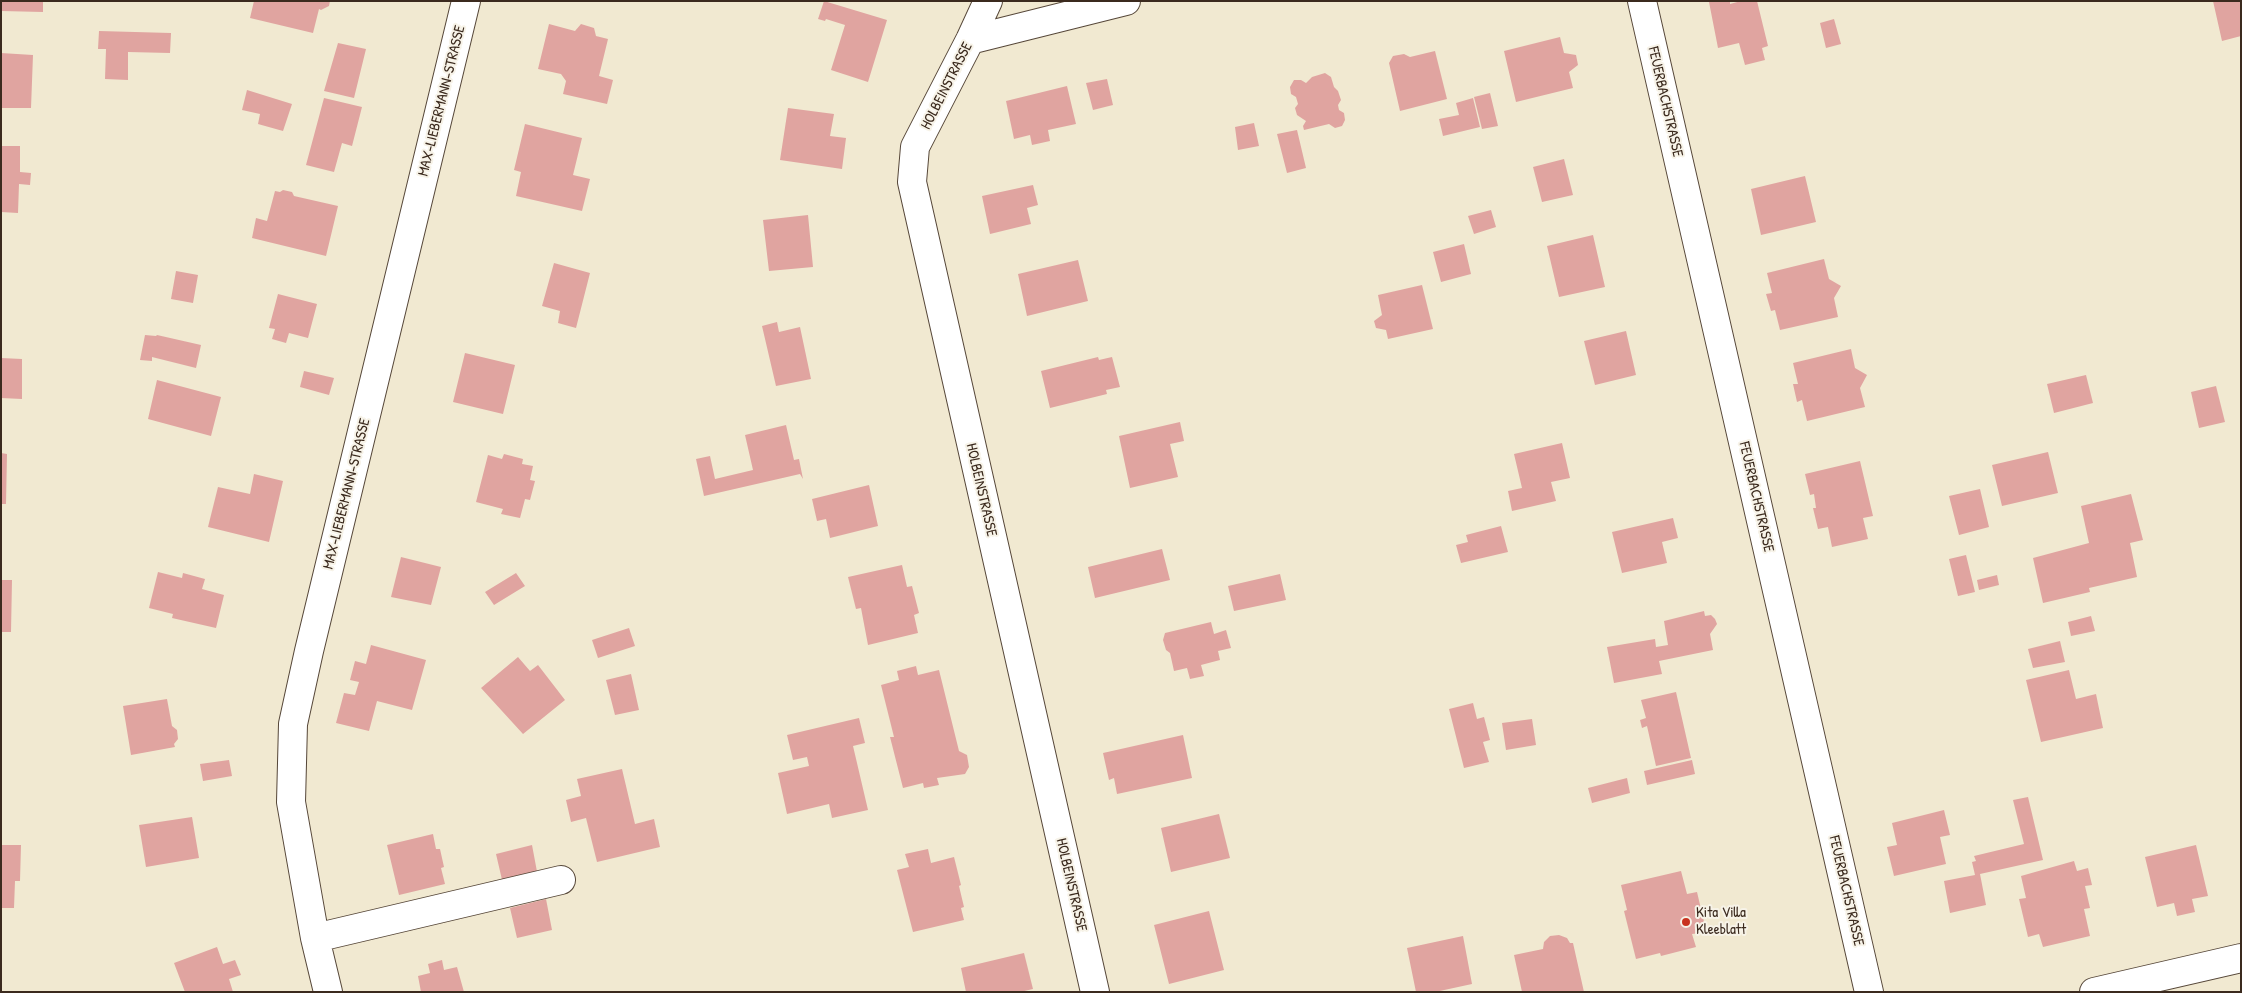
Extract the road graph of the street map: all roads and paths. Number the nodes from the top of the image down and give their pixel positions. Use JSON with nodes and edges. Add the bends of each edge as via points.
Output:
{"nodes":[{"id":1,"x":466,"y":1,"type":"edge"},
{"id":2,"x":988,"y":1,"type":"edge"},
{"id":3,"x":1126,"y":1,"type":"edge"},
{"id":4,"x":1642,"y":1,"type":"edge"},
{"id":5,"x":970,"y":40,"type":"junction"},
{"id":6,"x":561,"y":880,"type":"dead end"},
{"id":7,"x":315,"y":938,"type":"junction"},
{"id":8,"x":2241,"y":958,"type":"edge"},
{"id":9,"x":328,"y":992,"type":"edge"},
{"id":10,"x":1095,"y":992,"type":"edge"},
{"id":11,"x":1869,"y":992,"type":"edge"},
{"id":12,"x":2094,"y":992,"type":"edge"}],
"edges":[{"from":1,"to":7,"type":"street","name":"MAX-LIEBERMANN-STRASSE","via":[[294,724],[291,802]]},
{"from":2,"to":5,"type":"street","name":"HOLBEINSTRASSE"},
{"from":3,"to":5,"type":"street"},
{"from":4,"to":11,"type":"street","name":"FEUERBACHSTRASSE"},
{"from":5,"to":10,"type":"street","name":"HOLBEINSTRASSE","via":[[916,147],[912,182]]},
{"from":6,"to":7,"type":"street"},
{"from":7,"to":9,"type":"street","name":"MAX-LIEBERMANN-STRASSE"},
{"from":8,"to":12,"type":"street"}]}
